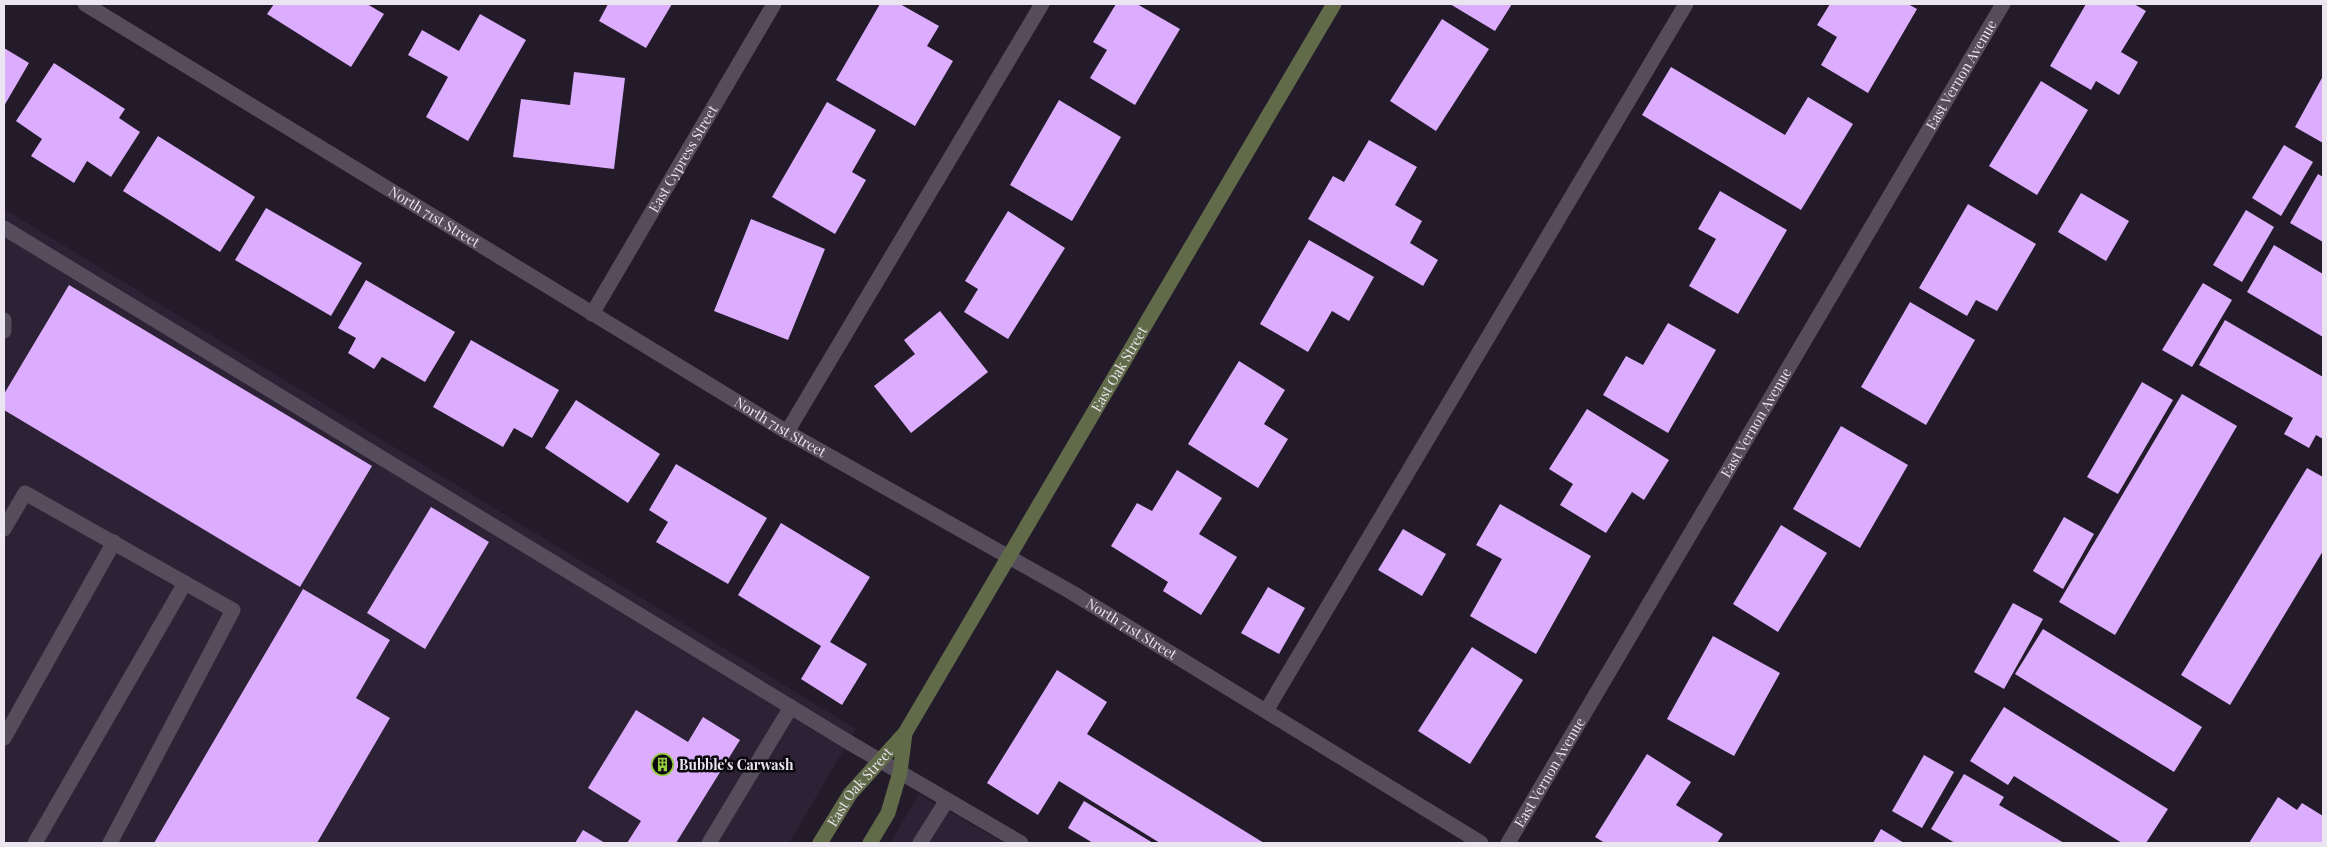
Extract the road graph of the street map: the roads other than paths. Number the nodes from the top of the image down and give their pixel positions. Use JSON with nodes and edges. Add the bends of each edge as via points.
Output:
{"nodes":[{"id":1,"x":85,"y":4,"type":"edge"},
{"id":2,"x":774,"y":4,"type":"edge"},
{"id":3,"x":1042,"y":4,"type":"edge"},
{"id":4,"x":1334,"y":4,"type":"edge"},
{"id":5,"x":1686,"y":4,"type":"edge"},
{"id":6,"x":2003,"y":4,"type":"edge"},
{"id":7,"x":4,"y":228,"type":"edge"},
{"id":8,"x":592,"y":314,"type":"junction"},
{"id":9,"x":4,"y":320,"type":"edge"},
{"id":10,"x":4,"y":330,"type":"edge"},
{"id":11,"x":787,"y":432,"type":"junction"},
{"id":12,"x":4,"y":530,"type":"edge"},
{"id":13,"x":114,"y":542,"type":"junction"},
{"id":14,"x":1008,"y":557,"type":"junction"},
{"id":15,"x":185,"y":583,"type":"junction"},
{"id":16,"x":791,"y":707,"type":"junction"},
{"id":17,"x":1266,"y":711,"type":"junction"},
{"id":18,"x":904,"y":733,"type":"junction"},
{"id":19,"x":4,"y":738,"type":"edge"},
{"id":20,"x":880,"y":761,"type":"junction"},
{"id":21,"x":900,"y":772,"type":"junction"},
{"id":22,"x":947,"y":800,"type":"junction"},
{"id":23,"x":35,"y":843,"type":"edge"},
{"id":24,"x":110,"y":843,"type":"edge"},
{"id":25,"x":709,"y":843,"type":"edge"},
{"id":26,"x":820,"y":843,"type":"edge"},
{"id":27,"x":870,"y":843,"type":"edge"},
{"id":28,"x":920,"y":843,"type":"edge"},
{"id":29,"x":1021,"y":843,"type":"edge"},
{"id":30,"x":1481,"y":843,"type":"edge"},
{"id":31,"x":1508,"y":843,"type":"edge"}],
"edges":[{"from":1,"to":8,"type":"street","name":"North 71st Street"},
{"from":2,"to":8,"type":"street","name":"East Cypress Street"},
{"from":3,"to":11,"type":"street"},
{"from":4,"to":14,"type":"street","name":"East Oak Street"},
{"from":5,"to":17,"type":"street"},
{"from":6,"to":31,"type":"street","name":"East Vernon Avenue"},
{"from":7,"to":16,"type":"street"},
{"from":8,"to":11,"type":"street","name":"North 71st Street"},
{"from":9,"to":10,"type":"street"},
{"from":11,"to":14,"type":"street","name":"North 71st Street"},
{"from":12,"to":13,"type":"street","via":[[25,494]]},
{"from":13,"to":15,"type":"street"},
{"from":13,"to":19,"type":"street"},
{"from":14,"to":17,"type":"street","name":"North 71st Street","via":[[1072,592]]},
{"from":14,"to":18,"type":"street","name":"East Oak Street"},
{"from":15,"to":23,"type":"street"},
{"from":15,"to":24,"type":"street","via":[[233,610]]},
{"from":16,"to":20,"type":"street"},
{"from":16,"to":25,"type":"street"},
{"from":17,"to":30,"type":"street","name":"North 71st Street"},
{"from":18,"to":20,"type":"street","name":"East Oak Street"},
{"from":18,"to":21,"type":"street","name":"East Oak Street"},
{"from":20,"to":21,"type":"street"},
{"from":20,"to":26,"type":"street","name":"East Oak Street","via":[[850,794]]},
{"from":21,"to":22,"type":"street"},
{"from":21,"to":27,"type":"street","name":"East Oak Street","via":[[888,812]]},
{"from":22,"to":28,"type":"street"},
{"from":22,"to":29,"type":"street"}]}
